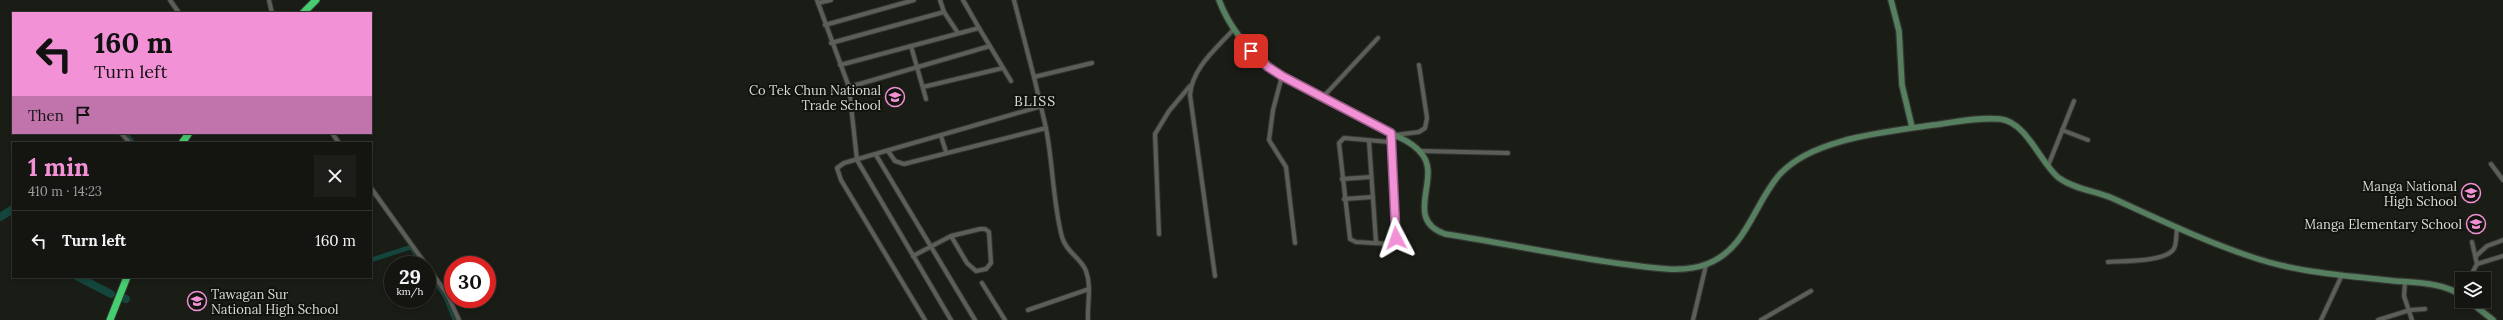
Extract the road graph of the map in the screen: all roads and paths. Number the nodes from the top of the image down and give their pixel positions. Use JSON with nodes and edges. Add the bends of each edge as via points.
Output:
{"nodes":[{"id":1,"x":170,"y":0,"type":"edge"},
{"id":2,"x":269,"y":0,"type":"edge"},
{"id":3,"x":316,"y":0,"type":"edge"},
{"id":4,"x":831,"y":0,"type":"edge"},
{"id":5,"x":914,"y":0,"type":"edge"},
{"id":6,"x":940,"y":0,"type":"edge"},
{"id":7,"x":963,"y":0,"type":"edge"},
{"id":8,"x":1014,"y":0,"type":"edge"},
{"id":9,"x":1219,"y":0,"type":"edge"},
{"id":10,"x":1891,"y":0,"type":"edge"},
{"id":11,"x":818,"y":2,"type":"edge"},
{"id":12,"x":178,"y":12,"type":"edge"},
{"id":13,"x":272,"y":12,"type":"edge"},
{"id":14,"x":304,"y":12,"type":"edge"},
{"id":15,"x":944,"y":12,"type":"junction"},
{"id":16,"x":825,"y":25,"type":"junction"},
{"id":17,"x":979,"y":28,"type":"junction"},
{"id":18,"x":1233,"y":30,"type":"junction"},
{"id":19,"x":958,"y":33,"type":"junction"},
{"id":20,"x":1378,"y":38,"type":"dead end"},
{"id":21,"x":832,"y":43,"type":"junction"},
{"id":22,"x":911,"y":46,"type":"junction"},
{"id":23,"x":990,"y":46,"type":"junction"},
{"id":24,"x":1092,"y":63,"type":"dead end"},
{"id":25,"x":840,"y":65,"type":"junction"},
{"id":26,"x":1419,"y":65,"type":"dead end"},
{"id":27,"x":916,"y":67,"type":"junction"},
{"id":28,"x":1003,"y":68,"type":"junction"},
{"id":29,"x":1282,"y":76,"type":"junction"},
{"id":30,"x":1034,"y":77,"type":"junction"},
{"id":31,"x":1010,"y":81,"type":"dead end"},
{"id":32,"x":1191,"y":86,"type":"junction"},
{"id":33,"x":849,"y":87,"type":"junction"},
{"id":34,"x":923,"y":88,"type":"junction"},
{"id":35,"x":1323,"y":97,"type":"junction"},
{"id":36,"x":926,"y":99,"type":"dead end"},
{"id":37,"x":2074,"y":100,"type":"dead end"},
{"id":38,"x":1042,"y":106,"type":"junction"},
{"id":39,"x":1046,"y":128,"type":"junction"},
{"id":40,"x":1912,"y":128,"type":"junction"},
{"id":41,"x":2062,"y":130,"type":"junction"},
{"id":42,"x":1390,"y":133,"type":"junction"},
{"id":43,"x":122,"y":134,"type":"edge"},
{"id":44,"x":941,"y":136,"type":"junction"},
{"id":45,"x":2088,"y":140,"type":"dead end"},
{"id":46,"x":1369,"y":141,"type":"junction"},
{"id":47,"x":129,"y":142,"type":"edge"},
{"id":48,"x":1385,"y":142,"type":"junction"},
{"id":49,"x":1390,"y":142,"type":"junction"},
{"id":50,"x":888,"y":151,"type":"junction"},
{"id":51,"x":946,"y":152,"type":"junction"},
{"id":52,"x":1421,"y":152,"type":"junction"},
{"id":53,"x":1508,"y":153,"type":"dead end"},
{"id":54,"x":876,"y":155,"type":"junction"},
{"id":55,"x":857,"y":160,"type":"junction"},
{"id":56,"x":2491,"y":164,"type":"dead end"},
{"id":57,"x":2048,"y":166,"type":"junction"},
{"id":58,"x":1371,"y":177,"type":"junction"},
{"id":59,"x":1342,"y":178,"type":"junction"},
{"id":60,"x":2503,"y":180,"type":"edge"},
{"id":61,"x":372,"y":189,"type":"edge"},
{"id":62,"x":1373,"y":197,"type":"junction"},
{"id":63,"x":1344,"y":198,"type":"junction"},
{"id":64,"x":2177,"y":228,"type":"junction"},
{"id":65,"x":1159,"y":234,"type":"dead end"},
{"id":66,"x":951,"y":236,"type":"junction"},
{"id":67,"x":2503,"y":240,"type":"edge"},
{"id":68,"x":1376,"y":242,"type":"junction"},
{"id":69,"x":2472,"y":242,"type":"dead end"},
{"id":70,"x":1295,"y":243,"type":"dead end"},
{"id":71,"x":932,"y":245,"type":"junction"},
{"id":72,"x":913,"y":256,"type":"junction"},
{"id":73,"x":2476,"y":256,"type":"junction"},
{"id":74,"x":2503,"y":256,"type":"edge"},
{"id":75,"x":2108,"y":262,"type":"dead end"},
{"id":76,"x":2477,"y":264,"type":"junction"},
{"id":77,"x":1706,"y":265,"type":"junction"},
{"id":78,"x":2473,"y":272,"type":"edge"},
{"id":79,"x":2342,"y":275,"type":"junction"},
{"id":80,"x":1215,"y":276,"type":"dead end"},
{"id":81,"x":127,"y":278,"type":"edge"},
{"id":82,"x":2405,"y":282,"type":"junction"},
{"id":83,"x":982,"y":283,"type":"dead end"},
{"id":84,"x":1089,"y":289,"type":"junction"},
{"id":85,"x":1811,"y":291,"type":"dead end"},
{"id":86,"x":2455,"y":291,"type":"edge"},
{"id":87,"x":2478,"y":308,"type":"edge"},
{"id":88,"x":2425,"y":309,"type":"dead end"},
{"id":89,"x":1028,"y":310,"type":"dead end"},
{"id":90,"x":2410,"y":310,"type":"junction"},
{"id":91,"x":110,"y":320,"type":"edge"},
{"id":92,"x":459,"y":320,"type":"edge"},
{"id":93,"x":925,"y":320,"type":"edge"},
{"id":94,"x":951,"y":320,"type":"edge"},
{"id":95,"x":975,"y":320,"type":"edge"},
{"id":96,"x":1005,"y":320,"type":"edge"},
{"id":97,"x":1087,"y":320,"type":"edge"},
{"id":98,"x":1693,"y":320,"type":"edge"},
{"id":99,"x":1761,"y":320,"type":"edge"},
{"id":100,"x":2321,"y":320,"type":"edge"},
{"id":101,"x":2378,"y":320,"type":"edge"},
{"id":102,"x":2412,"y":320,"type":"edge"},
{"id":103,"x":2493,"y":320,"type":"edge"}],
"edges":[{"from":1,"to":12,"type":"street"},
{"from":2,"to":13,"type":"street"},
{"from":3,"to":14,"type":"highway"},
{"from":4,"to":11,"type":"street"},
{"from":5,"to":16,"type":"street"},
{"from":6,"to":15,"type":"street"},
{"from":7,"to":17,"type":"street"},
{"from":8,"to":30,"type":"street"},
{"from":9,"to":18,"type":"street"},
{"from":10,"to":40,"type":"street","via":[[1899,31],[1902,85]]},
{"from":11,"to":16,"type":"street"},
{"from":15,"to":19,"type":"street"},
{"from":15,"to":21,"type":"street"},
{"from":16,"to":21,"type":"street"},
{"from":17,"to":19,"type":"street"},
{"from":17,"to":23,"type":"street"},
{"from":18,"to":29,"type":"street","via":[[1258,58]]},
{"from":18,"to":32,"type":"street","via":[[1206,59]]},
{"from":19,"to":22,"type":"street"},
{"from":20,"to":35,"type":"street"},
{"from":21,"to":25,"type":"street"},
{"from":22,"to":25,"type":"street"},
{"from":22,"to":27,"type":"street"},
{"from":23,"to":27,"type":"street"},
{"from":23,"to":28,"type":"street"},
{"from":24,"to":30,"type":"street"},
{"from":25,"to":33,"type":"street"},
{"from":26,"to":42,"type":"street","via":[[1425,128],[1419,132]]},
{"from":27,"to":33,"type":"street"},
{"from":27,"to":34,"type":"street"},
{"from":28,"to":31,"type":"street"},
{"from":28,"to":34,"type":"street"},
{"from":29,"to":35,"type":"street"},
{"from":29,"to":70,"type":"street","via":[[1273,110],[1269,140],[1286,167]]},
{"from":30,"to":38,"type":"street"},
{"from":32,"to":65,"type":"street","via":[[1169,111],[1155,134]]},
{"from":32,"to":80,"type":"street","via":[[1191,102]]},
{"from":33,"to":55,"type":"street"},
{"from":34,"to":36,"type":"street"},
{"from":35,"to":42,"type":"street"},
{"from":37,"to":41,"type":"street"},
{"from":38,"to":39,"type":"street"},
{"from":38,"to":44,"type":"street"},
{"from":39,"to":51,"type":"street"},
{"from":39,"to":84,"type":"street","via":[[1062,236],[1069,251],[1086,272]]},
{"from":40,"to":57,"type":"street","via":[[1974,119],[2003,119],[2029,140]]},
{"from":40,"to":77,"type":"street","via":[[1854,138],[1793,161],[1772,185],[1740,239],[1731,249]]},
{"from":41,"to":45,"type":"street"},
{"from":41,"to":57,"type":"street"},
{"from":42,"to":48,"type":"street"},
{"from":42,"to":49,"type":"street"},
{"from":42,"to":52,"type":"street"},
{"from":43,"to":47,"type":"street"},
{"from":44,"to":50,"type":"street"},
{"from":44,"to":51,"type":"street"},
{"from":46,"to":48,"type":"street"},
{"from":46,"to":58,"type":"street"},
{"from":46,"to":59,"type":"street","via":[[1344,138],[1340,140]]},
{"from":48,"to":49,"type":"street"},
{"from":49,"to":68,"type":"street","via":[[1396,238],[1392,244]]},
{"from":50,"to":51,"type":"street","via":[[895,161],[904,164]]},
{"from":50,"to":54,"type":"street"},
{"from":52,"to":53,"type":"street"},
{"from":52,"to":77,"type":"street","via":[[1428,164],[1425,216],[1431,228],[1437,231],[1582,259],[1628,265],[1678,268]]},
{"from":54,"to":55,"type":"street"},
{"from":54,"to":71,"type":"street"},
{"from":55,"to":72,"type":"street"},
{"from":55,"to":93,"type":"street","via":[[837,168],[838,174]]},
{"from":56,"to":60,"type":"street"},
{"from":57,"to":64,"type":"street","via":[[2063,180],[2112,198]]},
{"from":58,"to":59,"type":"street"},
{"from":58,"to":62,"type":"street"},
{"from":59,"to":63,"type":"street"},
{"from":61,"to":92,"type":"street","via":[[447,294]]},
{"from":62,"to":63,"type":"street"},
{"from":62,"to":68,"type":"street"},
{"from":63,"to":68,"type":"street","via":[[1350,239],[1356,242]]},
{"from":64,"to":75,"type":"street","via":[[2172,252],[2152,259]]},
{"from":64,"to":79,"type":"street","via":[[2277,265]]},
{"from":66,"to":66,"type":"street","via":[[971,269],[980,271],[989,266],[991,256],[988,230],[980,229]]},
{"from":66,"to":71,"type":"street"},
{"from":67,"to":73,"type":"street","via":[[2487,246]]},
{"from":69,"to":73,"type":"street"},
{"from":71,"to":72,"type":"street"},
{"from":71,"to":95,"type":"street"},
{"from":72,"to":94,"type":"street"},
{"from":73,"to":76,"type":"street"},
{"from":74,"to":76,"type":"street"},
{"from":76,"to":78,"type":"street"},
{"from":77,"to":98,"type":"street"},
{"from":79,"to":82,"type":"street"},
{"from":79,"to":100,"type":"street"},
{"from":81,"to":91,"type":"highway"},
{"from":82,"to":86,"type":"street"},
{"from":82,"to":90,"type":"street","via":[[2404,296]]},
{"from":83,"to":96,"type":"street"},
{"from":84,"to":89,"type":"street"},
{"from":84,"to":97,"type":"street"},
{"from":85,"to":99,"type":"street"},
{"from":87,"to":103,"type":"street"},
{"from":88,"to":90,"type":"street"},
{"from":90,"to":101,"type":"street"},
{"from":90,"to":102,"type":"street"}]}
